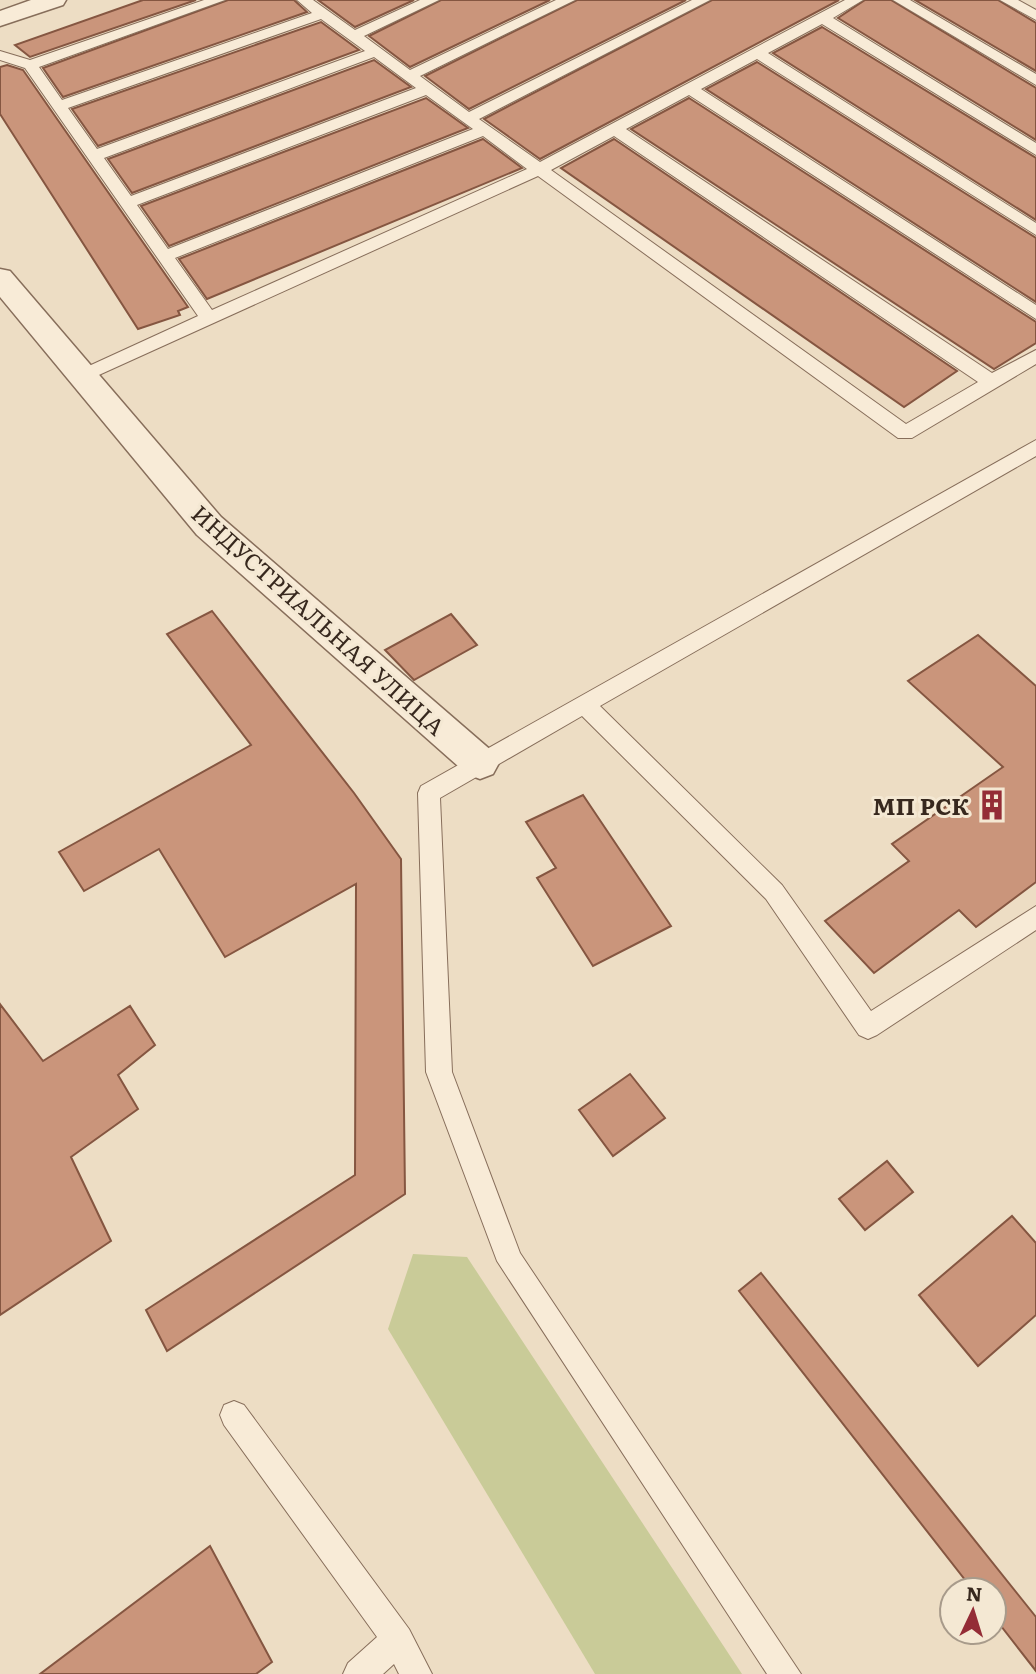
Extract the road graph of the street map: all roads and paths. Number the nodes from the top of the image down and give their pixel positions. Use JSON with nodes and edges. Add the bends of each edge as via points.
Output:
{"nodes":[{"id":1,"x":54,"y":0,"type":"edge"},
{"id":2,"x":218,"y":0,"type":"edge"},
{"id":3,"x":303,"y":0,"type":"edge"},
{"id":4,"x":432,"y":0,"type":"edge"},
{"id":5,"x":568,"y":0,"type":"edge"},
{"id":6,"x":703,"y":0,"type":"edge"},
{"id":7,"x":856,"y":0,"type":"edge"},
{"id":8,"x":900,"y":0,"type":"edge"},
{"id":9,"x":1007,"y":0,"type":"edge"},
{"id":10,"x":323,"y":14,"type":"junction"},
{"id":11,"x":1036,"y":16,"type":"edge"},
{"id":12,"x":822,"y":18,"type":"junction"},
{"id":13,"x":0,"y":19,"type":"edge"},
{"id":14,"x":353,"y":36,"type":"junction"},
{"id":15,"x":376,"y":52,"type":"junction"},
{"id":16,"x":757,"y":53,"type":"junction"},
{"id":17,"x":0,"y":55,"type":"edge"},
{"id":18,"x":30,"y":65,"type":"junction"},
{"id":19,"x":410,"y":76,"type":"junction"},
{"id":20,"x":1036,"y":80,"type":"edge"},
{"id":21,"x":427,"y":89,"type":"junction"},
{"id":22,"x":690,"y":89,"type":"junction"},
{"id":23,"x":59,"y":106,"type":"junction"},
{"id":24,"x":469,"y":118,"type":"junction"},
{"id":25,"x":615,"y":129,"type":"junction"},
{"id":26,"x":485,"y":130,"type":"junction"},
{"id":27,"x":1036,"y":150,"type":"edge"},
{"id":28,"x":94,"y":156,"type":"junction"},
{"id":29,"x":540,"y":169,"type":"junction"},
{"id":30,"x":127,"y":203,"type":"junction"},
{"id":31,"x":1036,"y":230,"type":"edge"},
{"id":32,"x":165,"y":256,"type":"junction"},
{"id":33,"x":0,"y":278,"type":"edge"},
{"id":34,"x":1036,"y":313,"type":"edge"},
{"id":35,"x":209,"y":319,"type":"junction"},
{"id":36,"x":1036,"y":356,"type":"edge"},
{"id":37,"x":84,"y":375,"type":"junction"},
{"id":38,"x":992,"y":382,"type":"junction"},
{"id":39,"x":1036,"y":447,"type":"edge"},
{"id":40,"x":584,"y":704,"type":"junction"},
{"id":41,"x":480,"y":763,"type":"junction"},
{"id":42,"x":1036,"y":917,"type":"edge"},
{"id":43,"x":234,"y":1415,"type":"dead end"},
{"id":44,"x":398,"y":1640,"type":"junction"},
{"id":45,"x":359,"y":1674,"type":"edge"},
{"id":46,"x":416,"y":1674,"type":"edge"},
{"id":47,"x":785,"y":1674,"type":"edge"}],
"edges":[{"from":1,"to":13,"type":"street"},
{"from":2,"to":18,"type":"lane"},
{"from":3,"to":10,"type":"lane"},
{"from":4,"to":14,"type":"lane"},
{"from":5,"to":19,"type":"lane"},
{"from":6,"to":24,"type":"lane"},
{"from":7,"to":12,"type":"lane"},
{"from":8,"to":20,"type":"lane"},
{"from":9,"to":11,"type":"lane"},
{"from":10,"to":14,"type":"lane"},
{"from":10,"to":23,"type":"lane"},
{"from":12,"to":16,"type":"lane"},
{"from":12,"to":27,"type":"lane"},
{"from":14,"to":15,"type":"lane"},
{"from":15,"to":19,"type":"lane"},
{"from":15,"to":28,"type":"lane"},
{"from":16,"to":22,"type":"lane"},
{"from":16,"to":31,"type":"lane"},
{"from":17,"to":18,"type":"lane"},
{"from":18,"to":23,"type":"lane"},
{"from":19,"to":21,"type":"lane"},
{"from":21,"to":24,"type":"lane"},
{"from":21,"to":30,"type":"lane"},
{"from":22,"to":25,"type":"lane"},
{"from":22,"to":34,"type":"lane"},
{"from":23,"to":28,"type":"lane"},
{"from":24,"to":26,"type":"lane"},
{"from":25,"to":29,"type":"lane"},
{"from":25,"to":38,"type":"lane"},
{"from":26,"to":29,"type":"lane"},
{"from":26,"to":32,"type":"lane"},
{"from":28,"to":30,"type":"lane"},
{"from":29,"to":35,"type":"lane"},
{"from":29,"to":38,"type":"lane","via":[[905,433]]},
{"from":30,"to":32,"type":"lane"},
{"from":32,"to":35,"type":"lane"},
{"from":33,"to":37,"type":"street","name":"ИНДУСТРИАЛЬНАЯ УЛИЦА"},
{"from":35,"to":37,"type":"lane"},
{"from":36,"to":38,"type":"lane"},
{"from":37,"to":41,"type":"street","name":"ИНДУСТРИАЛЬНАЯ УЛИЦА","via":[[209,526]]},
{"from":39,"to":40,"type":"lane"},
{"from":40,"to":41,"type":"lane"},
{"from":40,"to":42,"type":"lane","via":[[774,892],[868,1027]]},
{"from":41,"to":47,"type":"lane","via":[[429,793],[439,1072],[510,1261]]},
{"from":43,"to":44,"type":"lane"},
{"from":44,"to":45,"type":"lane"},
{"from":44,"to":46,"type":"lane"}]}
